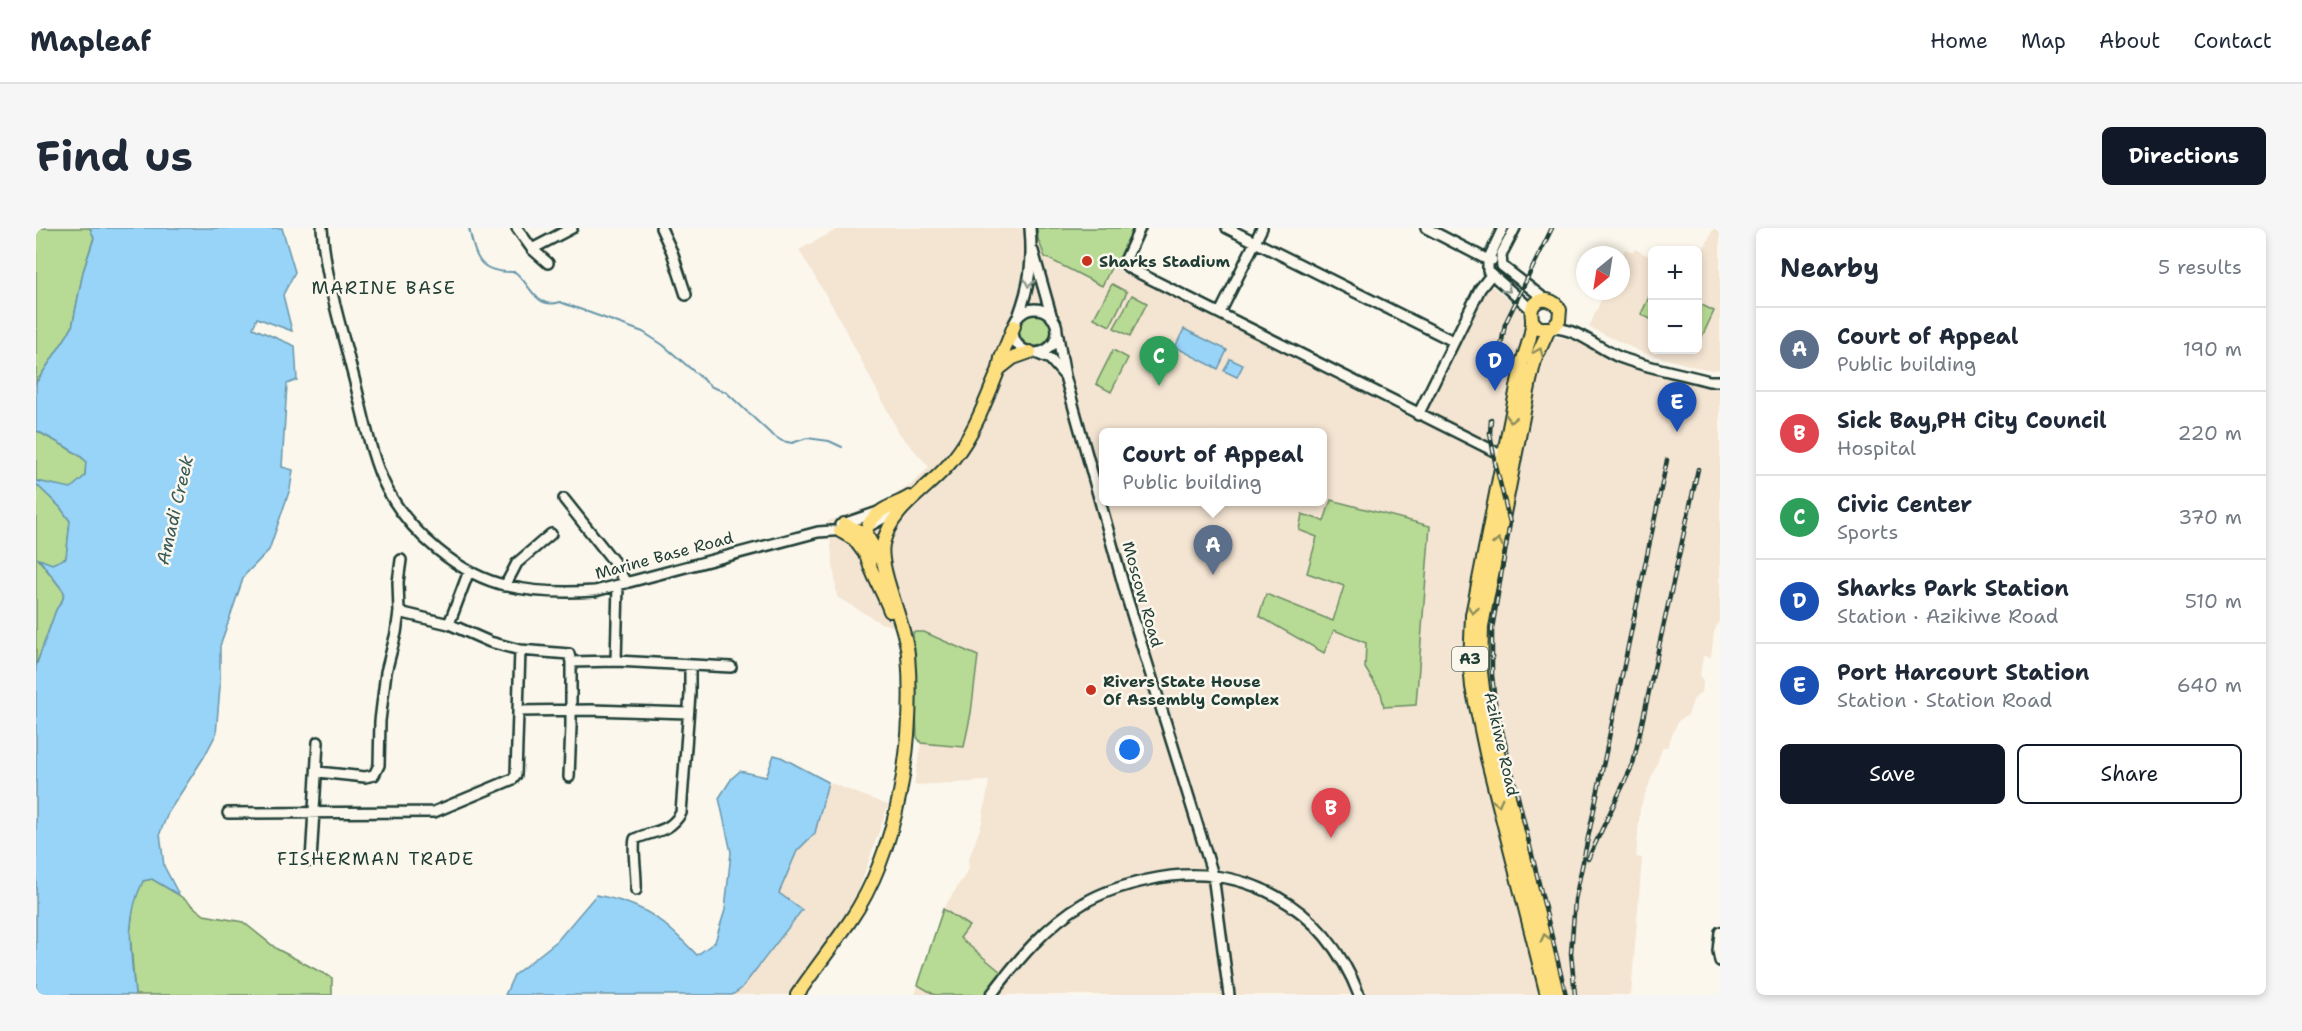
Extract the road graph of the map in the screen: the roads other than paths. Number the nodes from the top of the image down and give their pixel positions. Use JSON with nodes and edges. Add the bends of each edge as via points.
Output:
{"nodes":[{"id":1,"x":322,"y":228,"type":"edge"},
{"id":2,"x":517,"y":228,"type":"edge"},
{"id":3,"x":572,"y":228,"type":"edge"},
{"id":4,"x":662,"y":228,"type":"edge"},
{"id":5,"x":1030,"y":228,"type":"edge"},
{"id":6,"x":1140,"y":228,"type":"edge"},
{"id":7,"x":1227,"y":228,"type":"edge"},
{"id":8,"x":1262,"y":228,"type":"edge"},
{"id":9,"x":1426,"y":228,"type":"edge"},
{"id":10,"x":1503,"y":228,"type":"edge"},
{"id":11,"x":1515,"y":228,"type":"edge"},
{"id":12,"x":1255,"y":242,"type":"junction"},
{"id":13,"x":1032,"y":246,"type":"junction"},
{"id":14,"x":532,"y":249,"type":"junction"},
{"id":15,"x":1488,"y":260,"type":"junction"},
{"id":16,"x":1501,"y":260,"type":"junction"},
{"id":17,"x":548,"y":263,"type":"dead end"},
{"id":18,"x":1491,"y":275,"type":"junction"},
{"id":19,"x":686,"y":295,"type":"dead end"},
{"id":20,"x":1546,"y":300,"type":"junction"},
{"id":21,"x":1560,"y":310,"type":"junction"},
{"id":22,"x":1220,"y":313,"type":"junction"},
{"id":23,"x":1532,"y":315,"type":"junction"},
{"id":24,"x":1052,"y":318,"type":"junction"},
{"id":25,"x":1015,"y":322,"type":"junction"},
{"id":26,"x":1551,"y":328,"type":"junction"},
{"id":27,"x":1057,"y":331,"type":"junction"},
{"id":28,"x":1576,"y":333,"type":"junction"},
{"id":29,"x":1453,"y":341,"type":"junction"},
{"id":30,"x":1033,"y":353,"type":"junction"},
{"id":31,"x":999,"y":369,"type":"junction"},
{"id":32,"x":1065,"y":376,"type":"junction"},
{"id":33,"x":1720,"y":381,"type":"edge"},
{"id":34,"x":1418,"y":415,"type":"junction"},
{"id":35,"x":1504,"y":456,"type":"junction"},
{"id":36,"x":921,"y":492,"type":"junction"},
{"id":37,"x":1099,"y":496,"type":"edge"},
{"id":38,"x":564,"y":500,"type":"dead end"},
{"id":39,"x":1102,"y":506,"type":"edge"},
{"id":40,"x":903,"y":507,"type":"junction"},
{"id":41,"x":882,"y":510,"type":"junction"},
{"id":42,"x":854,"y":529,"type":"junction"},
{"id":43,"x":551,"y":534,"type":"dead end"},
{"id":44,"x":865,"y":554,"type":"junction"},
{"id":45,"x":401,"y":560,"type":"dead end"},
{"id":46,"x":883,"y":564,"type":"junction"},
{"id":47,"x":469,"y":571,"type":"junction"},
{"id":48,"x":622,"y":584,"type":"junction"},
{"id":49,"x":506,"y":586,"type":"junction"},
{"id":50,"x":399,"y":612,"type":"junction"},
{"id":51,"x":449,"y":624,"type":"junction"},
{"id":52,"x":520,"y":650,"type":"junction"},
{"id":53,"x":616,"y":661,"type":"junction"},
{"id":54,"x":571,"y":662,"type":"junction"},
{"id":55,"x":690,"y":665,"type":"junction"},
{"id":56,"x":732,"y":667,"type":"dead end"},
{"id":57,"x":908,"y":684,"type":"junction"},
{"id":58,"x":518,"y":711,"type":"junction"},
{"id":59,"x":570,"y":711,"type":"junction"},
{"id":60,"x":688,"y":713,"type":"junction"},
{"id":61,"x":318,"y":742,"type":"dead end"},
{"id":62,"x":318,"y":772,"type":"junction"},
{"id":63,"x":569,"y":777,"type":"dead end"},
{"id":64,"x":228,"y":813,"type":"dead end"},
{"id":65,"x":313,"y":813,"type":"junction"},
{"id":66,"x":311,"y":861,"type":"dead end"},
{"id":67,"x":1213,"y":875,"type":"junction"},
{"id":68,"x":636,"y":890,"type":"dead end"},
{"id":69,"x":1720,"y":932,"type":"edge"},
{"id":70,"x":1720,"y":961,"type":"edge"},
{"id":71,"x":797,"y":995,"type":"edge"},
{"id":72,"x":991,"y":995,"type":"edge"},
{"id":73,"x":1229,"y":995,"type":"edge"},
{"id":74,"x":1359,"y":995,"type":"edge"},
{"id":75,"x":1547,"y":995,"type":"edge"},
{"id":76,"x":1559,"y":995,"type":"edge"}],
"edges":[{"from":1,"to":47,"type":"street","name":"Marine Base Road","via":[[333,300],[386,487],[415,527]]},
{"from":2,"to":14,"type":"street"},
{"from":3,"to":14,"type":"street"},
{"from":4,"to":19,"type":"street"},
{"from":5,"to":13,"type":"street"},
{"from":6,"to":22,"type":"street","via":[[1124,265]]},
{"from":7,"to":12,"type":"street"},
{"from":8,"to":12,"type":"street"},
{"from":9,"to":15,"type":"street"},
{"from":10,"to":15,"type":"street"},
{"from":11,"to":16,"type":"street"},
{"from":12,"to":22,"type":"street"},
{"from":12,"to":29,"type":"street"},
{"from":13,"to":24,"type":"street"},
{"from":13,"to":25,"type":"street","one_way":true,"via":[[1029,288]]},
{"from":14,"to":17,"type":"street"},
{"from":15,"to":16,"type":"street"},
{"from":15,"to":18,"type":"street","via":[[1486,267]]},
{"from":16,"to":20,"type":"street","via":[[1510,273]]},
{"from":18,"to":23,"type":"street","one_way":true},
{"from":18,"to":29,"type":"street"},
{"from":20,"to":21,"type":"main road"},
{"from":20,"to":23,"type":"main road","via":[[1536,304]]},
{"from":21,"to":26,"type":"main road","number":"A3","via":[[1559,321]]},
{"from":21,"to":28,"type":"street"},
{"from":22,"to":34,"type":"street"},
{"from":23,"to":26,"type":"main road","via":[[1539,327]]},
{"from":23,"to":35,"type":"main road","name":"Azikiwe Road","number":"A3","one_way":true},
{"from":24,"to":25,"type":"street","via":[[1034,309]]},
{"from":24,"to":27,"type":"street"},
{"from":25,"to":30,"type":"street","via":[[1016,342]]},
{"from":25,"to":31,"type":"main road"},
{"from":26,"to":28,"type":"street"},
{"from":76,"to":26,"type":"main road","name":"Azikiwe Road","number":"A3","one_way":true,"via":[[1484,697],[1480,647],[1535,360]]},
{"from":27,"to":30,"type":"street","via":[[1051,346]]},
{"from":27,"to":32,"type":"street","name":"Moscow Road"},
{"from":28,"to":33,"type":"street","via":[[1620,357]]},
{"from":29,"to":34,"type":"street"},
{"from":30,"to":31,"type":"main road","via":[[1013,358]]},
{"from":30,"to":32,"type":"street","via":[[1050,359]]},
{"from":31,"to":36,"type":"main road","via":[[968,438],[945,471]]},
{"from":32,"to":37,"type":"street","name":"Moscow Road"},
{"from":34,"to":35,"type":"street"},
{"from":35,"to":75,"type":"main road","name":"Azikiwe Road","number":"A3","one_way":true,"via":[[1472,615],[1470,665],[1487,758]]},
{"from":36,"to":40,"type":"main road"},
{"from":36,"to":41,"type":"main road"},
{"from":38,"to":48,"type":"street","via":[[614,562]]},
{"from":39,"to":67,"type":"street","name":"Moscow Road"},
{"from":40,"to":42,"type":"street"},
{"from":40,"to":46,"type":"main road","via":[[885,537]]},
{"from":41,"to":42,"type":"main road"},
{"from":41,"to":42,"type":"street"},
{"from":42,"to":44,"type":"main road"},
{"from":42,"to":44,"type":"main road","via":[[854,539]]},
{"from":42,"to":46,"type":"main road"},
{"from":42,"to":48,"type":"street","name":"Marine Base Road","via":[[818,532]]},
{"from":43,"to":49,"type":"street","via":[[517,563]]},
{"from":44,"to":57,"type":"main road","via":[[892,617]]},
{"from":45,"to":50,"type":"street"},
{"from":46,"to":57,"type":"main road","via":[[903,624]]},
{"from":47,"to":49,"type":"street","name":"Marine Base Road"},
{"from":47,"to":51,"type":"street"},
{"from":48,"to":49,"type":"street","name":"Marine Base Road","via":[[561,593]]},
{"from":48,"to":53,"type":"street"},
{"from":50,"to":51,"type":"street"},
{"from":50,"to":62,"type":"street","via":[[386,672],[377,770],[365,777]]},
{"from":51,"to":52,"type":"street"},
{"from":52,"to":54,"type":"street","via":[[569,654]]},
{"from":52,"to":58,"type":"street"},
{"from":53,"to":54,"type":"street"},
{"from":53,"to":55,"type":"street"},
{"from":54,"to":59,"type":"street"},
{"from":55,"to":56,"type":"street"},
{"from":55,"to":60,"type":"street"},
{"from":57,"to":71,"type":"main road","via":[[907,754],[888,840],[850,921]]},
{"from":58,"to":59,"type":"street"},
{"from":58,"to":65,"type":"street","via":[[513,779],[434,812]]},
{"from":59,"to":60,"type":"street"},
{"from":59,"to":63,"type":"street"},
{"from":60,"to":68,"type":"street","via":[[681,813],[668,829],[633,842]]},
{"from":61,"to":62,"type":"street"},
{"from":62,"to":65,"type":"street"},
{"from":64,"to":65,"type":"street"},
{"from":65,"to":66,"type":"street"},
{"from":67,"to":72,"type":"street","via":[[1185,875],[1105,891],[1056,922]]},
{"from":67,"to":73,"type":"street","name":"Moscow Road"},
{"from":67,"to":74,"type":"street","via":[[1263,889],[1307,918],[1337,952]]},
{"from":69,"to":70,"type":"street"}]}
